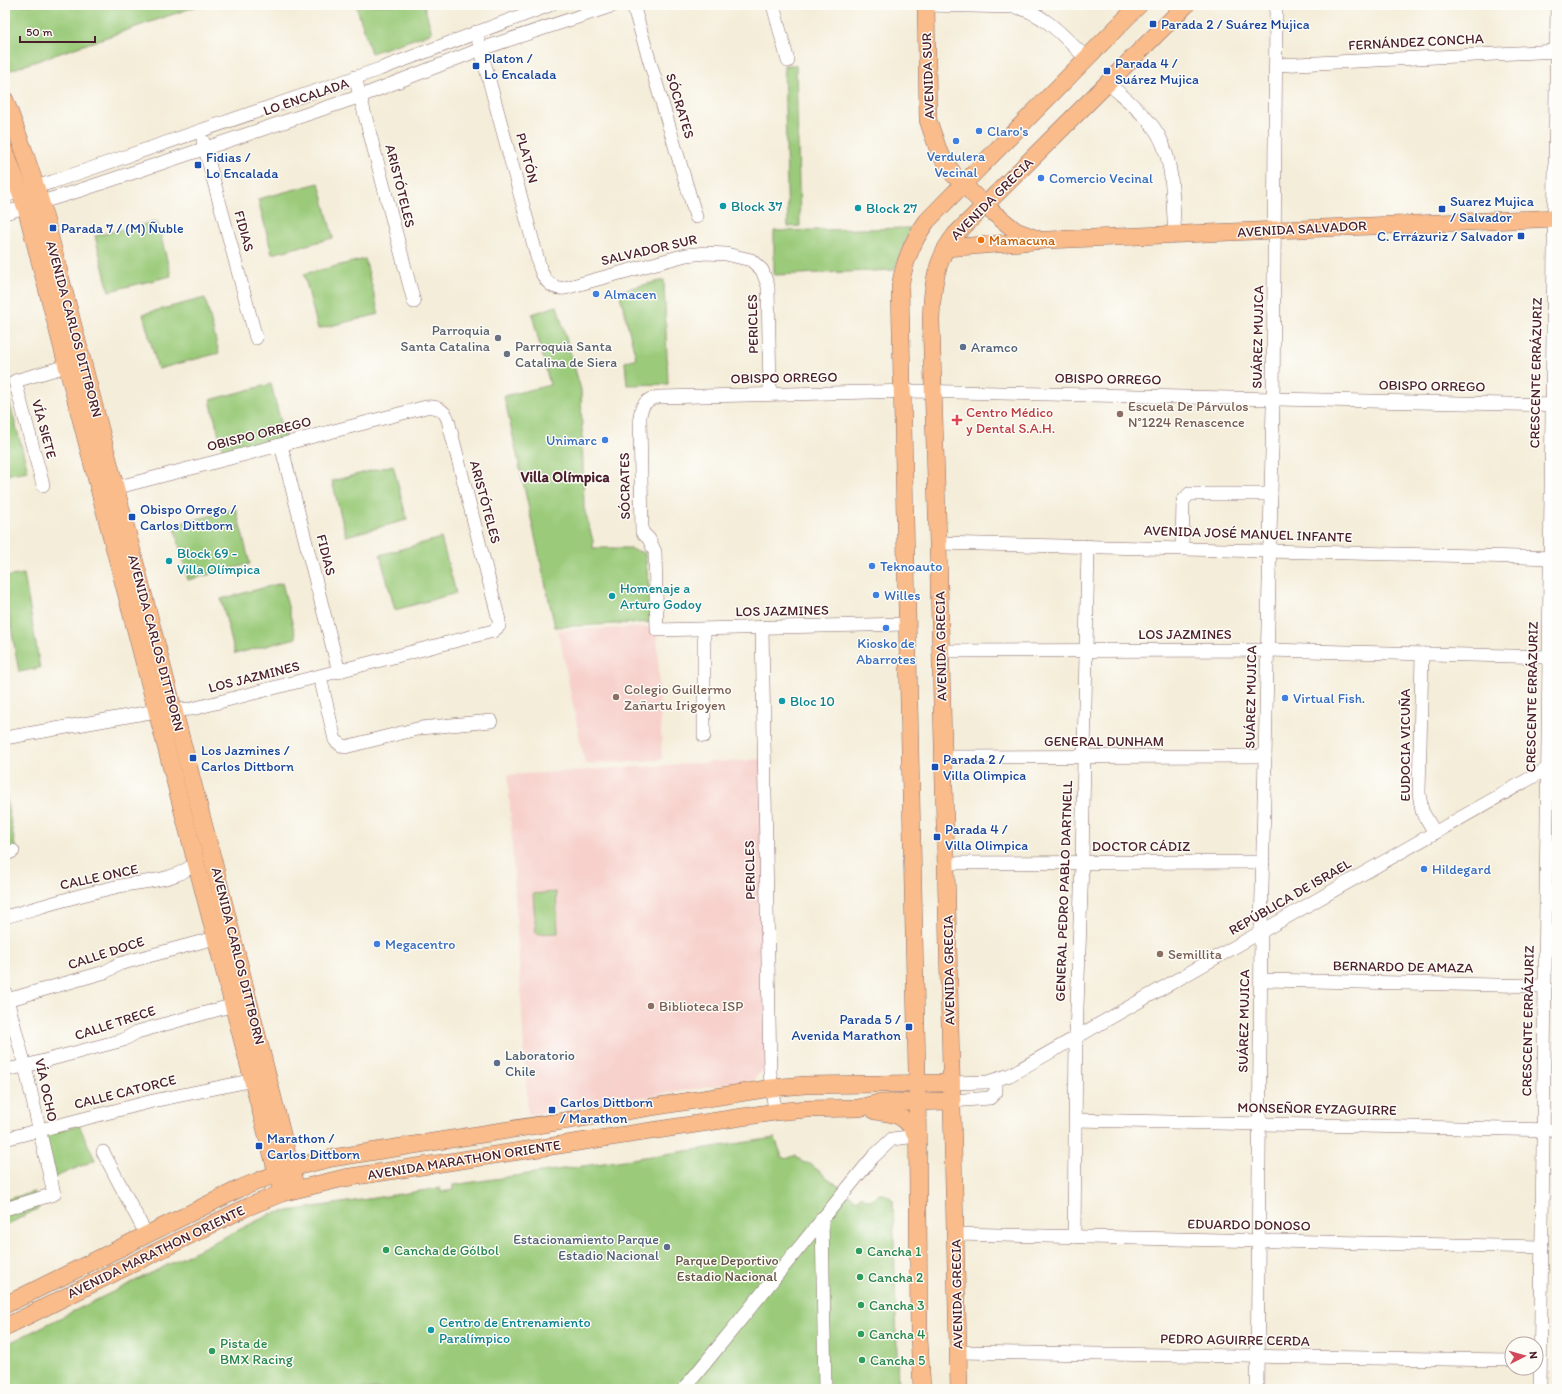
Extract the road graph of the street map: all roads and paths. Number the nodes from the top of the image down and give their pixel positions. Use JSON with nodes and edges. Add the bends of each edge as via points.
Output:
{"nodes":[{"id":1,"x":550,"y":5,"type":"edge"},
{"id":2,"x":614,"y":5,"type":"edge"},
{"id":3,"x":633,"y":5,"type":"edge"},
{"id":4,"x":773,"y":5,"type":"edge"},
{"id":5,"x":926,"y":5,"type":"edge"},
{"id":6,"x":1139,"y":5,"type":"edge"},
{"id":7,"x":1186,"y":5,"type":"edge"},
{"id":8,"x":1276,"y":5,"type":"edge"},
{"id":9,"x":1557,"y":5,"type":"edge"},
{"id":10,"x":476,"y":32,"type":"junction"},
{"id":11,"x":481,"y":49,"type":"junction"},
{"id":12,"x":1556,"y":51,"type":"edge"},
{"id":13,"x":1087,"y":59,"type":"junction"},
{"id":14,"x":788,"y":61,"type":"dead end"},
{"id":15,"x":1277,"y":65,"type":"junction"},
{"id":16,"x":355,"y":78,"type":"junction"},
{"id":17,"x":1108,"y":82,"type":"junction"},
{"id":18,"x":361,"y":96,"type":"junction"},
{"id":19,"x":5,"y":100,"type":"edge"},
{"id":20,"x":200,"y":131,"type":"junction"},
{"id":21,"x":205,"y":148,"type":"junction"},
{"id":22,"x":5,"y":151,"type":"edge"},
{"id":23,"x":75,"y":174,"type":"junction"},
{"id":24,"x":964,"y":185,"type":"junction"},
{"id":25,"x":81,"y":190,"type":"junction"},
{"id":26,"x":25,"y":197,"type":"edge"},
{"id":27,"x":985,"y":206,"type":"junction"},
{"id":28,"x":5,"y":213,"type":"edge"},
{"id":29,"x":696,"y":217,"type":"dead end"},
{"id":30,"x":1555,"y":218,"type":"edge"},
{"id":31,"x":1276,"y":230,"type":"junction"},
{"id":32,"x":1175,"y":235,"type":"junction"},
{"id":33,"x":1047,"y":240,"type":"junction"},
{"id":34,"x":946,"y":248,"type":"junction"},
{"id":35,"x":751,"y":260,"type":"joint"},
{"id":36,"x":555,"y":288,"type":"joint"},
{"id":37,"x":414,"y":302,"type":"dead end"},
{"id":38,"x":256,"y":338,"type":"dead end"},
{"id":39,"x":67,"y":366,"type":"junction"},
{"id":40,"x":902,"y":392,"type":"junction"},
{"id":41,"x":933,"y":392,"type":"junction"},
{"id":42,"x":770,"y":393,"type":"junction"},
{"id":43,"x":659,"y":397,"type":"joint"},
{"id":44,"x":1273,"y":398,"type":"junction"},
{"id":45,"x":1554,"y":405,"type":"edge"},
{"id":46,"x":426,"y":407,"type":"joint"},
{"id":47,"x":281,"y":445,"type":"junction"},
{"id":48,"x":43,"y":485,"type":"dead end"},
{"id":49,"x":108,"y":490,"type":"junction"},
{"id":50,"x":1271,"y":494,"type":"junction"},
{"id":51,"x":938,"y":544,"type":"junction"},
{"id":52,"x":1088,"y":546,"type":"junction"},
{"id":53,"x":1182,"y":548,"type":"junction"},
{"id":54,"x":1270,"y":551,"type":"junction"},
{"id":55,"x":1553,"y":558,"type":"edge"},
{"id":56,"x":499,"y":620,"type":"joint"},
{"id":57,"x":907,"y":624,"type":"junction"},
{"id":58,"x":762,"y":627,"type":"junction"},
{"id":59,"x":704,"y":629,"type":"junction"},
{"id":60,"x":657,"y":630,"type":"joint"},
{"id":61,"x":1086,"y":650,"type":"junction"},
{"id":62,"x":1267,"y":650,"type":"junction"},
{"id":63,"x":941,"y":651,"type":"junction"},
{"id":64,"x":1422,"y":654,"type":"junction"},
{"id":65,"x":1549,"y":657,"type":"junction"},
{"id":66,"x":339,"y":672,"type":"junction"},
{"id":67,"x":320,"y":677,"type":"junction"},
{"id":68,"x":173,"y":710,"type":"junction"},
{"id":69,"x":156,"y":711,"type":"junction"},
{"id":70,"x":492,"y":721,"type":"dead end"},
{"id":71,"x":704,"y":736,"type":"dead end"},
{"id":72,"x":5,"y":738,"type":"edge"},
{"id":73,"x":1084,"y":756,"type":"junction"},
{"id":74,"x":1265,"y":756,"type":"junction"},
{"id":75,"x":944,"y":757,"type":"junction"},
{"id":76,"x":1552,"y":766,"type":"edge"},
{"id":77,"x":1435,"y":833,"type":"junction"},
{"id":78,"x":1552,"y":843,"type":"edge"},
{"id":79,"x":197,"y":862,"type":"junction"},
{"id":80,"x":1263,"y":862,"type":"junction"},
{"id":81,"x":946,"y":863,"type":"junction"},
{"id":82,"x":1082,"y":863,"type":"junction"},
{"id":83,"x":5,"y":916,"type":"edge"},
{"id":84,"x":1261,"y":932,"type":"junction"},
{"id":85,"x":215,"y":938,"type":"junction"},
{"id":86,"x":1261,"y":980,"type":"junction"},
{"id":87,"x":1545,"y":986,"type":"junction"},
{"id":88,"x":6,"y":995,"type":"edge"},
{"id":89,"x":234,"y":1005,"type":"junction"},
{"id":90,"x":1076,"y":1037,"type":"junction"},
{"id":91,"x":25,"y":1066,"type":"junction"},
{"id":92,"x":5,"y":1070,"type":"edge"},
{"id":93,"x":254,"y":1080,"type":"junction"},
{"id":94,"x":996,"y":1080,"type":"junction"},
{"id":95,"x":951,"y":1083,"type":"junction"},
{"id":96,"x":917,"y":1084,"type":"junction"},
{"id":97,"x":805,"y":1085,"type":"junction"},
{"id":98,"x":771,"y":1088,"type":"junction"},
{"id":99,"x":952,"y":1101,"type":"junction"},
{"id":100,"x":917,"y":1102,"type":"junction"},
{"id":101,"x":859,"y":1108,"type":"junction"},
{"id":102,"x":807,"y":1109,"type":"junction"},
{"id":103,"x":774,"y":1112,"type":"junction"},
{"id":104,"x":1076,"y":1120,"type":"junction"},
{"id":105,"x":1259,"y":1124,"type":"junction"},
{"id":106,"x":38,"y":1130,"type":"junction"},
{"id":107,"x":1543,"y":1130,"type":"junction"},
{"id":108,"x":1557,"y":1130,"type":"edge"},
{"id":109,"x":275,"y":1133,"type":"junction"},
{"id":110,"x":917,"y":1136,"type":"junction"},
{"id":111,"x":5,"y":1139,"type":"edge"},
{"id":112,"x":403,"y":1146,"type":"junction"},
{"id":113,"x":103,"y":1152,"type":"dead end"},
{"id":114,"x":332,"y":1158,"type":"junction"},
{"id":115,"x":407,"y":1168,"type":"junction"},
{"id":116,"x":284,"y":1171,"type":"junction"},
{"id":117,"x":240,"y":1188,"type":"junction"},
{"id":118,"x":289,"y":1191,"type":"junction"},
{"id":119,"x":5,"y":1209,"type":"edge"},
{"id":120,"x":822,"y":1218,"type":"junction"},
{"id":121,"x":146,"y":1234,"type":"junction"},
{"id":122,"x":955,"y":1234,"type":"junction"},
{"id":123,"x":1074,"y":1237,"type":"junction"},
{"id":124,"x":1258,"y":1241,"type":"junction"},
{"id":125,"x":1542,"y":1247,"type":"junction"},
{"id":126,"x":64,"y":1276,"type":"junction"},
{"id":127,"x":74,"y":1292,"type":"junction"},
{"id":128,"x":5,"y":1305,"type":"edge"},
{"id":129,"x":5,"y":1327,"type":"edge"},
{"id":130,"x":1539,"y":1336,"type":"edge"},
{"id":131,"x":958,"y":1352,"type":"junction"},
{"id":132,"x":1257,"y":1357,"type":"junction"},
{"id":133,"x":1504,"y":1360,"type":"edge"},
{"id":134,"x":1539,"y":1376,"type":"edge"},
{"id":135,"x":684,"y":1389,"type":"edge"},
{"id":136,"x":825,"y":1389,"type":"edge"},
{"id":137,"x":922,"y":1389,"type":"edge"},
{"id":138,"x":959,"y":1389,"type":"edge"},
{"id":139,"x":1257,"y":1389,"type":"edge"},
{"id":140,"x":1540,"y":1389,"type":"edge"}],
"edges":[{"from":1,"to":10,"type":"street","name":"LO ENCALADA"},
{"from":2,"to":11,"type":"street","name":"LO ENCALADA"},
{"from":3,"to":29,"type":"street","name":"SÓCRATES"},
{"from":4,"to":14,"type":"street"},
{"from":5,"to":13,"type":"street","via":[[1024,9],[1038,16]]},
{"from":5,"to":24,"type":"main road","name":"AVENIDA SUR","via":[[928,120],[939,152]]},
{"from":6,"to":13,"type":"main road"},
{"from":7,"to":17,"type":"main road","name":"AVENIDA GRECIA"},
{"from":8,"to":15,"type":"street","name":"SUÁREZ MUJICA"},
{"from":9,"to":12,"type":"street","name":"CRESCENTE ERRÁZURIZ"},
{"from":10,"to":11,"type":"street","name":"PLATÓN"},
{"from":10,"to":16,"type":"street","name":"LO ENCALADA"},
{"from":11,"to":18,"type":"street","name":"LO ENCALADA"},
{"from":11,"to":36,"type":"street","name":"PLATÓN","via":[[540,268]]},
{"from":12,"to":15,"type":"street","name":"FERNÁNDEZ CONCHA"},
{"from":12,"to":30,"type":"street","name":"CRESCENTE ERRÁZURIZ"},
{"from":13,"to":24,"type":"main road"},
{"from":15,"to":31,"type":"street","name":"SUÁREZ MUJICA"},
{"from":16,"to":18,"type":"street","name":"ARISTÓTELES"},
{"from":16,"to":20,"type":"street","name":"LO ENCALADA"},
{"from":17,"to":27,"type":"main road","name":"AVENIDA GRECIA"},
{"from":17,"to":32,"type":"street","via":[[1147,119],[1164,146],[1169,163]]},
{"from":18,"to":21,"type":"street","name":"LO ENCALADA"},
{"from":18,"to":37,"type":"street","name":"ARISTÓTELES"},
{"from":19,"to":26,"type":"main road","name":"AVENIDA CARLOS DITTBORN"},
{"from":20,"to":21,"type":"street","name":"FIDIAS"},
{"from":20,"to":23,"type":"street","name":"LO ENCALADA"},
{"from":21,"to":25,"type":"street","name":"LO ENCALADA"},
{"from":21,"to":38,"type":"street","name":"FIDIAS"},
{"from":22,"to":26,"type":"main road","name":"AVENIDA CARLOS DITTBORN"},
{"from":23,"to":25,"type":"street"},
{"from":23,"to":26,"type":"street","name":"LO ENCALADA"},
{"from":24,"to":27,"type":"main road","name":"AVENIDA SALVADOR"},
{"from":24,"to":40,"type":"main road","via":[[922,228],[906,261],[899,297]]},
{"from":25,"to":26,"type":"street","name":"LO ENCALADA"},
{"from":26,"to":28,"type":"street","name":"LO ENCALADA"},
{"from":26,"to":39,"type":"main road","name":"AVENIDA CARLOS DITTBORN"},
{"from":26,"to":49,"type":"main road","name":"AVENIDA CARLOS DITTBORN"},
{"from":27,"to":33,"type":"main road","name":"AVENIDA SALVADOR","via":[[1020,234]]},
{"from":27,"to":34,"type":"main road","name":"AVENIDA GRECIA","via":[[955,235]]},
{"from":30,"to":31,"type":"main road","name":"AVENIDA SALVADOR"},
{"from":30,"to":45,"type":"street","name":"CRESCENTE ERRÁZURIZ"},
{"from":31,"to":32,"type":"main road","name":"AVENIDA SALVADOR"},
{"from":31,"to":44,"type":"street","name":"SUÁREZ MUJICA"},
{"from":32,"to":33,"type":"main road","name":"AVENIDA SALVADOR"},
{"from":33,"to":34,"type":"main road","name":"AVENIDA SALVADOR"},
{"from":34,"to":41,"type":"main road","name":"AVENIDA GRECIA","via":[[937,268],[931,299]]},
{"from":35,"to":36,"type":"street","name":"SALVADOR SUR","via":[[715,253],[692,254],[565,288]]},
{"from":35,"to":42,"type":"street","name":"PERICLES","via":[[762,270],[768,286]]},
{"from":39,"to":48,"type":"street","name":"VÍA SIETE","via":[[15,381]]},
{"from":39,"to":49,"type":"main road","name":"AVENIDA CARLOS DITTBORN"},
{"from":40,"to":41,"type":"street","name":"OBISPO ORREGO"},
{"from":40,"to":42,"type":"street","name":"OBISPO ORREGO"},
{"from":40,"to":57,"type":"main road"},
{"from":41,"to":44,"type":"street","name":"OBISPO ORREGO"},
{"from":41,"to":51,"type":"main road","name":"AVENIDA GRECIA"},
{"from":42,"to":43,"type":"street","name":"OBISPO ORREGO"},
{"from":43,"to":60,"type":"street","name":"SÓCRATES","via":[[646,401],[640,411],[642,532],[655,552]]},
{"from":44,"to":45,"type":"street","name":"OBISPO ORREGO"},
{"from":44,"to":50,"type":"street","name":"SUÁREZ MUJICA"},
{"from":45,"to":55,"type":"street","name":"CRESCENTE ERRÁZURIZ"},
{"from":46,"to":47,"type":"street","name":"OBISPO ORREGO"},
{"from":46,"to":56,"type":"street","name":"ARISTÓTELES","via":[[438,408],[447,417]]},
{"from":47,"to":49,"type":"street","name":"OBISPO ORREGO"},
{"from":47,"to":66,"type":"street","name":"FIDIAS"},
{"from":49,"to":68,"type":"main road","name":"AVENIDA CARLOS DITTBORN"},
{"from":49,"to":69,"type":"main road","name":"AVENIDA CARLOS DITTBORN"},
{"from":50,"to":53,"type":"street","via":[[1189,494],[1183,501]]},
{"from":50,"to":54,"type":"street","name":"SUÁREZ MUJICA"},
{"from":51,"to":52,"type":"street","name":"AVENIDA JOSÉ MANUEL INFANTE"},
{"from":51,"to":63,"type":"main road","name":"AVENIDA GRECIA"},
{"from":52,"to":53,"type":"street","name":"AVENIDA JOSÉ MANUEL INFANTE"},
{"from":52,"to":61,"type":"street","name":"GENERAL PEDRO PABLO DARTNELL"},
{"from":53,"to":54,"type":"street","name":"AVENIDA JOSÉ MANUEL INFANTE"},
{"from":54,"to":55,"type":"street","name":"AVENIDA JOSÉ MANUEL INFANTE"},
{"from":54,"to":62,"type":"street","name":"SUÁREZ MUJICA"},
{"from":55,"to":65,"type":"street","name":"CRESCENTE ERRÁZURIZ"},
{"from":56,"to":66,"type":"street","name":"LOS JAZMINES","via":[[498,628],[493,631]]},
{"from":57,"to":58,"type":"street","name":"LOS JAZMINES"},
{"from":57,"to":96,"type":"main road"},
{"from":58,"to":59,"type":"street","name":"LOS JAZMINES"},
{"from":58,"to":98,"type":"street","name":"PERICLES"},
{"from":59,"to":60,"type":"street","name":"LOS JAZMINES"},
{"from":59,"to":71,"type":"street"},
{"from":61,"to":62,"type":"street","name":"LOS JAZMINES"},
{"from":61,"to":63,"type":"street","name":"LOS JAZMINES"},
{"from":61,"to":73,"type":"street","name":"GENERAL PEDRO PABLO DARTNELL"},
{"from":62,"to":64,"type":"street","name":"LOS JAZMINES"},
{"from":62,"to":74,"type":"street","name":"SUÁREZ MUJICA"},
{"from":63,"to":75,"type":"main road","name":"AVENIDA GRECIA"},
{"from":64,"to":65,"type":"street","name":"LOS JAZMINES"},
{"from":64,"to":77,"type":"street","name":"EUDOCIA VICUÑA","via":[[1419,793],[1422,811]]},
{"from":65,"to":76,"type":"street","name":"CRESCENTE ERRÁZURIZ"},
{"from":66,"to":67,"type":"street","name":"LOS JAZMINES"},
{"from":67,"to":68,"type":"street","name":"LOS JAZMINES","via":[[192,709]]},
{"from":67,"to":70,"type":"street","via":[[335,740],[341,745],[420,728]]},
{"from":68,"to":69,"type":"street","name":"LOS JAZMINES"},
{"from":68,"to":109,"type":"main road","name":"AVENIDA CARLOS DITTBORN"},
{"from":69,"to":72,"type":"street","name":"LOS JAZMINES"},
{"from":69,"to":79,"type":"main road","name":"AVENIDA CARLOS DITTBORN"},
{"from":73,"to":74,"type":"street","name":"GENERAL DUNHAM"},
{"from":73,"to":75,"type":"street","name":"GENERAL DUNHAM"},
{"from":73,"to":82,"type":"street","name":"GENERAL PEDRO PABLO DARTNELL"},
{"from":74,"to":80,"type":"street","name":"SUÁREZ MUJICA"},
{"from":75,"to":81,"type":"main road","name":"AVENIDA GRECIA"},
{"from":76,"to":77,"type":"street","name":"REPÚBLICA DE ISRAEL"},
{"from":76,"to":78,"type":"street","name":"CRESCENTE ERRÁZURIZ"},
{"from":77,"to":84,"type":"street","name":"REPÚBLICA DE ISRAEL"},
{"from":78,"to":87,"type":"street","name":"CRESCENTE ERRÁZURIZ"},
{"from":79,"to":83,"type":"street","name":"CALLE ONCE","via":[[179,874],[147,883],[110,888]]},
{"from":79,"to":85,"type":"main road","name":"AVENIDA CARLOS DITTBORN"},
{"from":80,"to":82,"type":"street","name":"DOCTOR CÁDIZ"},
{"from":80,"to":84,"type":"street","name":"SUÁREZ MUJICA"},
{"from":81,"to":82,"type":"street","name":"DOCTOR CÁDIZ"},
{"from":81,"to":95,"type":"main road","name":"AVENIDA GRECIA"},
{"from":82,"to":90,"type":"street","name":"GENERAL PEDRO PABLO DARTNELL"},
{"from":84,"to":86,"type":"street","name":"SUÁREZ MUJICA"},
{"from":84,"to":90,"type":"street","name":"REPÚBLICA DE ISRAEL"},
{"from":85,"to":88,"type":"street","name":"CALLE DOCE","via":[[119,964],[105,972]]},
{"from":85,"to":89,"type":"main road","name":"AVENIDA CARLOS DITTBORN"},
{"from":86,"to":87,"type":"street","name":"BERNARDO DE AMAZA"},
{"from":86,"to":105,"type":"street","name":"SUÁREZ MUJICA"},
{"from":87,"to":107,"type":"street","name":"CRESCENTE ERRÁZURIZ"},
{"from":88,"to":91,"type":"street","name":"VÍA OCHO"},
{"from":89,"to":91,"type":"street","name":"CALLE TRECE","via":[[137,1032],[123,1040]]},
{"from":89,"to":93,"type":"main road","name":"AVENIDA CARLOS DITTBORN"},
{"from":90,"to":94,"type":"street","name":"REPÚBLICA DE ISRAEL","via":[[1010,1075]]},
{"from":90,"to":104,"type":"street","name":"GENERAL PEDRO PABLO DARTNELL"},
{"from":91,"to":92,"type":"street","name":"CALLE TRECE"},
{"from":91,"to":106,"type":"street","name":"VÍA OCHO"},
{"from":93,"to":106,"type":"street","name":"CALLE CATORCE","via":[[153,1101]]},
{"from":93,"to":109,"type":"main road","name":"AVENIDA CARLOS DITTBORN"},
{"from":94,"to":95,"type":"street","name":"REPÚBLICA DE ISRAEL"},
{"from":94,"to":99,"type":"street","via":[[996,1092],[990,1098]]},
{"from":95,"to":96,"type":"main road","name":"AVENIDA MARATHON ORIENTE"},
{"from":95,"to":99,"type":"main road","name":"AVENIDA GRECIA"},
{"from":96,"to":97,"type":"main road","name":"AVENIDA MARATHON ORIENTE"},
{"from":96,"to":100,"type":"main road"},
{"from":97,"to":98,"type":"main road","name":"AVENIDA MARATHON ORIENTE"},
{"from":97,"to":102,"type":"main road"},
{"from":98,"to":103,"type":"street","name":"PERICLES"},
{"from":98,"to":112,"type":"main road","name":"AVENIDA MARATHON ORIENTE"},
{"from":99,"to":100,"type":"main road","name":"AVENIDA MARATHON ORIENTE"},
{"from":99,"to":122,"type":"main road","name":"AVENIDA GRECIA"},
{"from":100,"to":101,"type":"main road","name":"AVENIDA MARATHON ORIENTE","via":[[878,1103]]},
{"from":100,"to":110,"type":"main road"},
{"from":101,"to":102,"type":"main road","name":"AVENIDA MARATHON ORIENTE"},
{"from":101,"to":110,"type":"main road","via":[[902,1117]]},
{"from":102,"to":103,"type":"main road","name":"AVENIDA MARATHON ORIENTE"},
{"from":103,"to":115,"type":"main road","name":"AVENIDA MARATHON ORIENTE"},
{"from":104,"to":105,"type":"street","name":"MONSEÑOR EYZAGUIRRE"},
{"from":104,"to":123,"type":"street","name":"GENERAL PEDRO PABLO DARTNELL"},
{"from":105,"to":107,"type":"street","name":"MONSEÑOR EYZAGUIRRE"},
{"from":105,"to":124,"type":"street","name":"SUÁREZ MUJICA"},
{"from":106,"to":111,"type":"street","name":"CALLE CATORCE"},
{"from":106,"to":119,"type":"street","name":"VÍA OCHO","via":[[54,1194]]},
{"from":107,"to":108,"type":"street","name":"MONSEÑOR EYZAGUIRRE"},
{"from":107,"to":125,"type":"street","name":"CRESCENTE ERRÁZURIZ"},
{"from":109,"to":114,"type":"main road","via":[[302,1153]]},
{"from":109,"to":116,"type":"main road","name":"AVENIDA CARLOS DITTBORN"},
{"from":109,"to":117,"type":"main road","via":[[263,1165]]},
{"from":110,"to":120,"type":"street","via":[[892,1139],[873,1157]]},
{"from":110,"to":137,"type":"main road","via":[[918,1322]]},
{"from":112,"to":114,"type":"main road","name":"AVENIDA MARATHON ORIENTE"},
{"from":112,"to":115,"type":"main road"},
{"from":113,"to":121,"type":"street"},
{"from":114,"to":116,"type":"main road","name":"AVENIDA MARATHON ORIENTE"},
{"from":115,"to":118,"type":"main road","name":"AVENIDA MARATHON ORIENTE","via":[[344,1178]]},
{"from":116,"to":117,"type":"main road","name":"AVENIDA MARATHON ORIENTE"},
{"from":116,"to":118,"type":"main road","name":"AVENIDA CARLOS DITTBORN"},
{"from":117,"to":121,"type":"main road","name":"AVENIDA MARATHON ORIENTE"},
{"from":118,"to":127,"type":"main road","name":"AVENIDA MARATHON ORIENTE","via":[[245,1208]]},
{"from":120,"to":135,"type":"street"},
{"from":120,"to":136,"type":"street"},
{"from":121,"to":126,"type":"main road","name":"AVENIDA MARATHON ORIENTE"},
{"from":122,"to":123,"type":"street","name":"EDUARDO DONOSO"},
{"from":122,"to":131,"type":"main road","name":"AVENIDA GRECIA"},
{"from":123,"to":124,"type":"street","name":"EDUARDO DONOSO"},
{"from":124,"to":125,"type":"street","name":"EDUARDO DONOSO"},
{"from":124,"to":132,"type":"street","name":"SUÁREZ MUJICA"},
{"from":125,"to":130,"type":"street","name":"CRESCENTE ERRÁZURIZ"},
{"from":126,"to":127,"type":"main road"},
{"from":126,"to":128,"type":"main road","name":"AVENIDA MARATHON ORIENTE"},
{"from":127,"to":129,"type":"main road","name":"AVENIDA MARATHON ORIENTE"},
{"from":131,"to":132,"type":"street","name":"PEDRO AGUIRRE CERDA"},
{"from":131,"to":138,"type":"main road","name":"AVENIDA GRECIA"},
{"from":132,"to":133,"type":"street","name":"PEDRO AGUIRRE CERDA"},
{"from":132,"to":139,"type":"street","name":"SUÁREZ MUJICA"},
{"from":134,"to":140,"type":"street","name":"CRESCENTE ERRÁZURIZ"}]}
